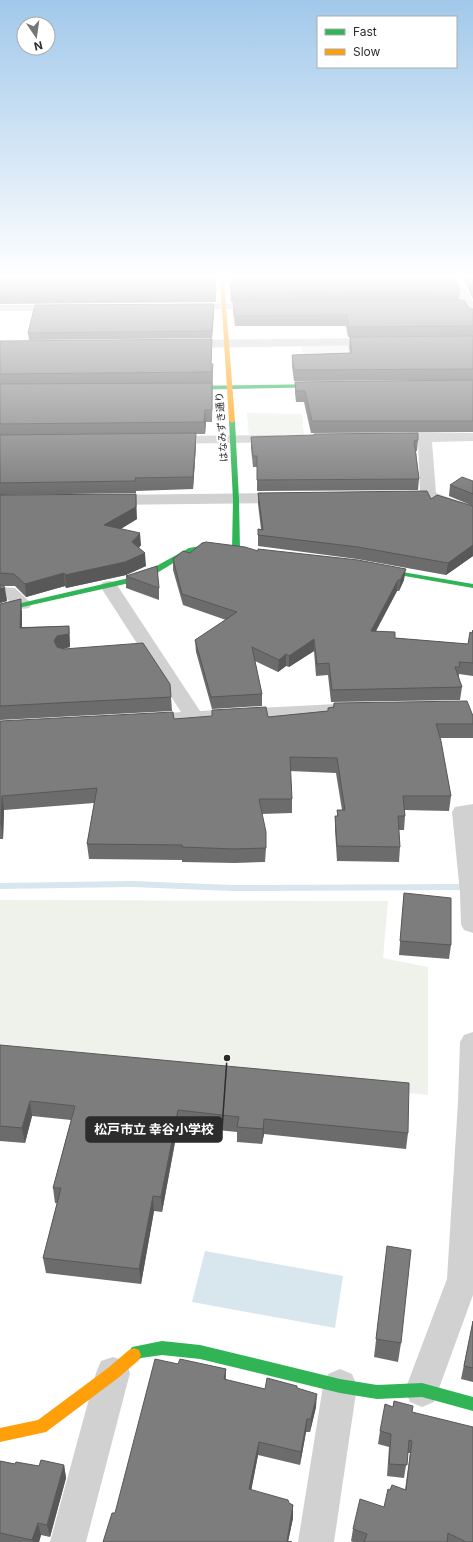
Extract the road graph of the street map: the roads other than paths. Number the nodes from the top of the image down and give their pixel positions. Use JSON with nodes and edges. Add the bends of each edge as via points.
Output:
{"nodes":[{"id":1,"x":227,"y":351,"type":"edge"},
{"id":2,"x":334,"y":386,"type":"edge"},
{"id":3,"x":230,"y":387,"type":"junction"},
{"id":4,"x":172,"y":388,"type":"edge"},
{"id":5,"x":425,"y":437,"type":"junction"},
{"id":6,"x":473,"y":437,"type":"edge"},
{"id":7,"x":293,"y":438,"type":"edge"},
{"id":8,"x":378,"y":438,"type":"edge"},
{"id":9,"x":233,"y":439,"type":"junction"},
{"id":10,"x":150,"y":440,"type":"edge"},
{"id":11,"x":382,"y":496,"type":"edge"},
{"id":12,"x":428,"y":496,"type":"junction"},
{"id":13,"x":297,"y":497,"type":"edge"},
{"id":14,"x":237,"y":498,"type":"junction"},
{"id":15,"x":94,"y":500,"type":"edge"},
{"id":16,"x":473,"y":512,"type":"edge"},
{"id":17,"x":236,"y":550,"type":"junction"},
{"id":18,"x":248,"y":552,"type":"edge"},
{"id":19,"x":365,"y":567,"type":"edge"},
{"id":20,"x":109,"y":586,"type":"junction"},
{"id":21,"x":473,"y":586,"type":"edge"},
{"id":22,"x":0,"y":592,"type":"edge"},
{"id":23,"x":22,"y":604,"type":"junction"},
{"id":24,"x":0,"y":610,"type":"edge"},
{"id":25,"x":150,"y":649,"type":"junction"},
{"id":26,"x":127,"y":651,"type":"edge"},
{"id":27,"x":376,"y":708,"type":"edge"},
{"id":28,"x":194,"y":717,"type":"junction"},
{"id":29,"x":124,"y":721,"type":"edge"},
{"id":30,"x":473,"y":811,"type":"edge"},
{"id":31,"x":473,"y":924,"type":"edge"},
{"id":32,"x":473,"y":1042,"type":"edge"},
{"id":33,"x":473,"y":1102,"type":"edge"},
{"id":34,"x":113,"y":1373,"type":"junction"},
{"id":35,"x":340,"y":1386,"type":"junction"},
{"id":36,"x":422,"y":1390,"type":"junction"},
{"id":37,"x":473,"y":1404,"type":"edge"},
{"id":38,"x":0,"y":1436,"type":"edge"},
{"id":39,"x":68,"y":1542,"type":"edge"},
{"id":40,"x":316,"y":1542,"type":"edge"}],
"edges":[{"from":1,"to":3,"type":"street","name":"はなみずき通り"},
{"from":2,"to":3,"type":"street"},
{"from":3,"to":4,"type":"street"},
{"from":3,"to":9,"type":"street","name":"はなみずき通り"},
{"from":5,"to":6,"type":"street"},
{"from":5,"to":8,"type":"street"},
{"from":5,"to":12,"type":"street"},
{"from":7,"to":9,"type":"street"},
{"from":9,"to":10,"type":"street"},
{"from":9,"to":14,"type":"street","name":"はなみずき通り"},
{"from":11,"to":12,"type":"street"},
{"from":12,"to":16,"type":"street"},
{"from":13,"to":14,"type":"street"},
{"from":14,"to":15,"type":"street"},
{"from":14,"to":17,"type":"street","name":"はなみずき通り"},
{"from":17,"to":18,"type":"street"},
{"from":17,"to":20,"type":"street","via":[[206,547],[191,549],[154,571]]},
{"from":19,"to":21,"type":"street"},
{"from":20,"to":23,"type":"street"},
{"from":20,"to":25,"type":"street"},
{"from":22,"to":23,"type":"street","via":[[9,592]]},
{"from":23,"to":24,"type":"street"},
{"from":25,"to":26,"type":"street"},
{"from":25,"to":28,"type":"street"},
{"from":27,"to":28,"type":"street"},
{"from":28,"to":29,"type":"street"},
{"from":30,"to":31,"type":"street","via":[[463,812]]},
{"from":32,"to":33,"type":"street"},
{"from":33,"to":36,"type":"street","via":[[463,1279]]},
{"from":34,"to":35,"type":"street","via":[[137,1352],[162,1348],[200,1352]]},
{"from":34,"to":38,"type":"street","via":[[41,1427]]},
{"from":34,"to":39,"type":"street"},
{"from":35,"to":36,"type":"street","via":[[377,1392]]},
{"from":35,"to":40,"type":"street"},
{"from":36,"to":37,"type":"street"}]}
